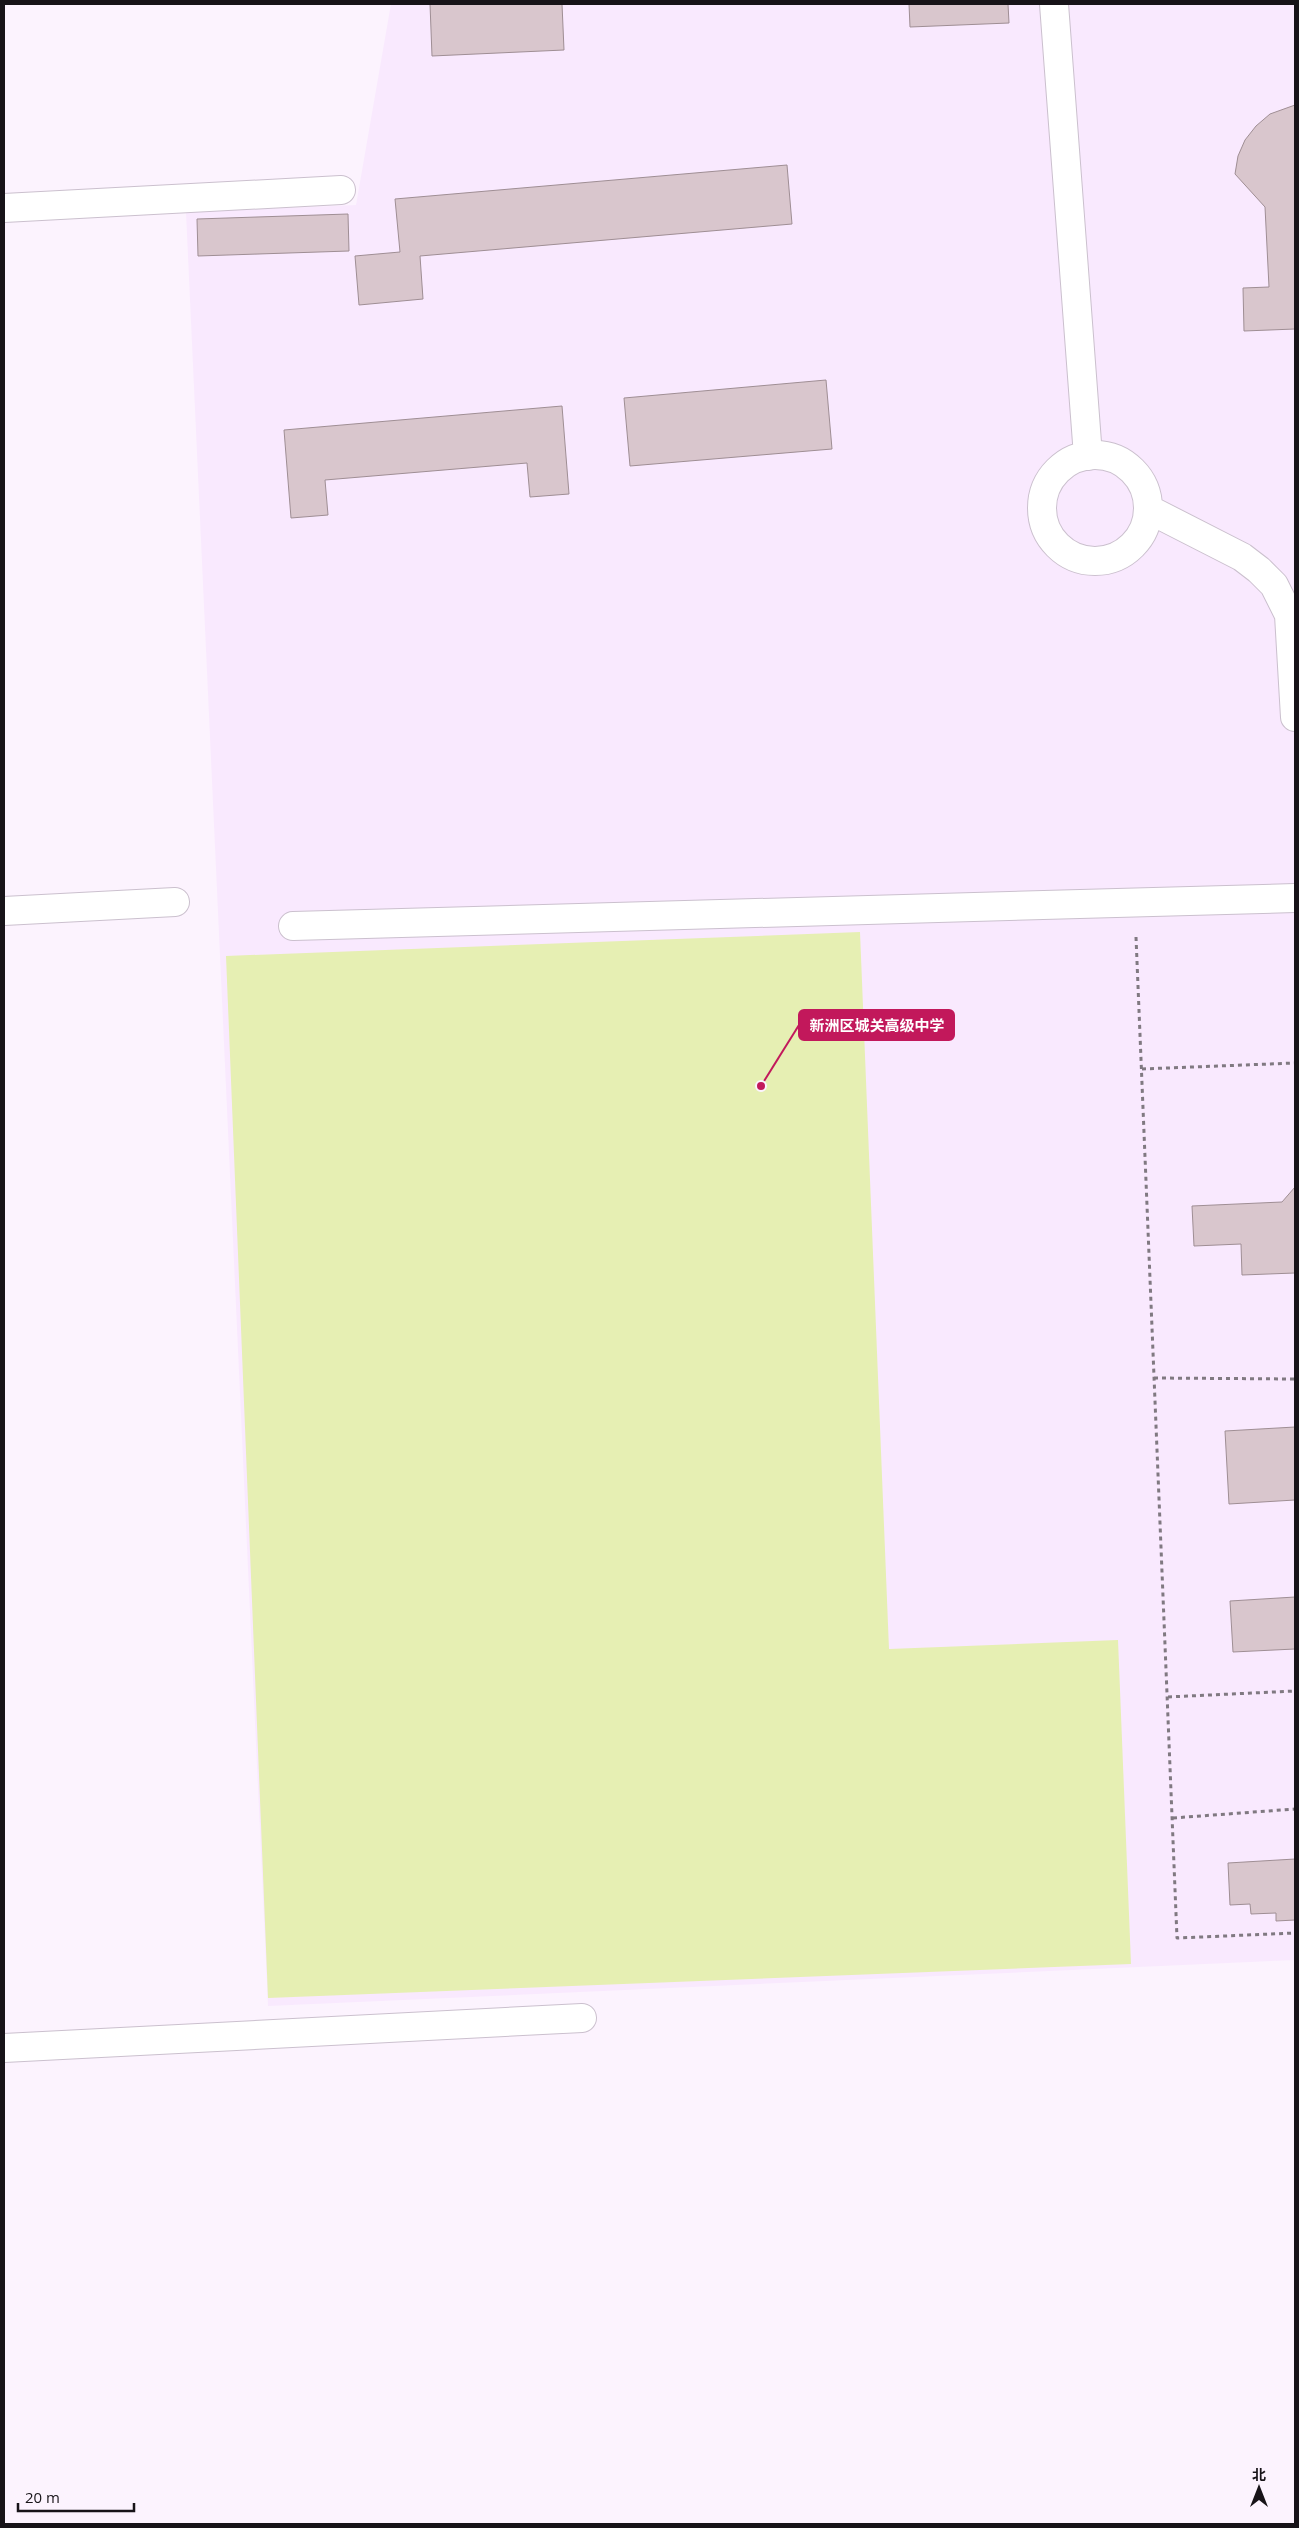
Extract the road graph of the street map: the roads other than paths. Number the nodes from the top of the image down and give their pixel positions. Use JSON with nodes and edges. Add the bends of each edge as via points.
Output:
{"nodes":[{"id":1,"x":1054,"y":4,"type":"edge"},
{"id":2,"x":341,"y":190,"type":"dead end"},
{"id":3,"x":4,"y":208,"type":"edge"},
{"id":4,"x":1088,"y":456,"type":"junction"},
{"id":5,"x":1148,"y":509,"type":"junction"},
{"id":6,"x":1295,"y":717,"type":"edge"},
{"id":7,"x":1295,"y":898,"type":"edge"},
{"id":8,"x":175,"y":902,"type":"dead end"},
{"id":9,"x":4,"y":911,"type":"edge"},
{"id":10,"x":293,"y":926,"type":"dead end"},
{"id":11,"x":582,"y":2018,"type":"dead end"},
{"id":12,"x":4,"y":2048,"type":"edge"}],
"edges":[{"from":1,"to":4,"type":"lane"},
{"from":2,"to":3,"type":"lane"},
{"from":4,"to":5,"type":"lane","via":[[1114,459],[1128,466],[1146,492]]},
{"from":4,"to":5,"type":"lane","via":[[1067,463],[1046,488],[1043,520],[1060,549],[1092,562],[1109,560],[1125,553],[1146,526]]},
{"from":5,"to":6,"type":"lane","via":[[1242,557],[1274,585],[1289,615]]},
{"from":7,"to":10,"type":"lane"},
{"from":8,"to":9,"type":"lane"},
{"from":11,"to":12,"type":"lane"}]}
